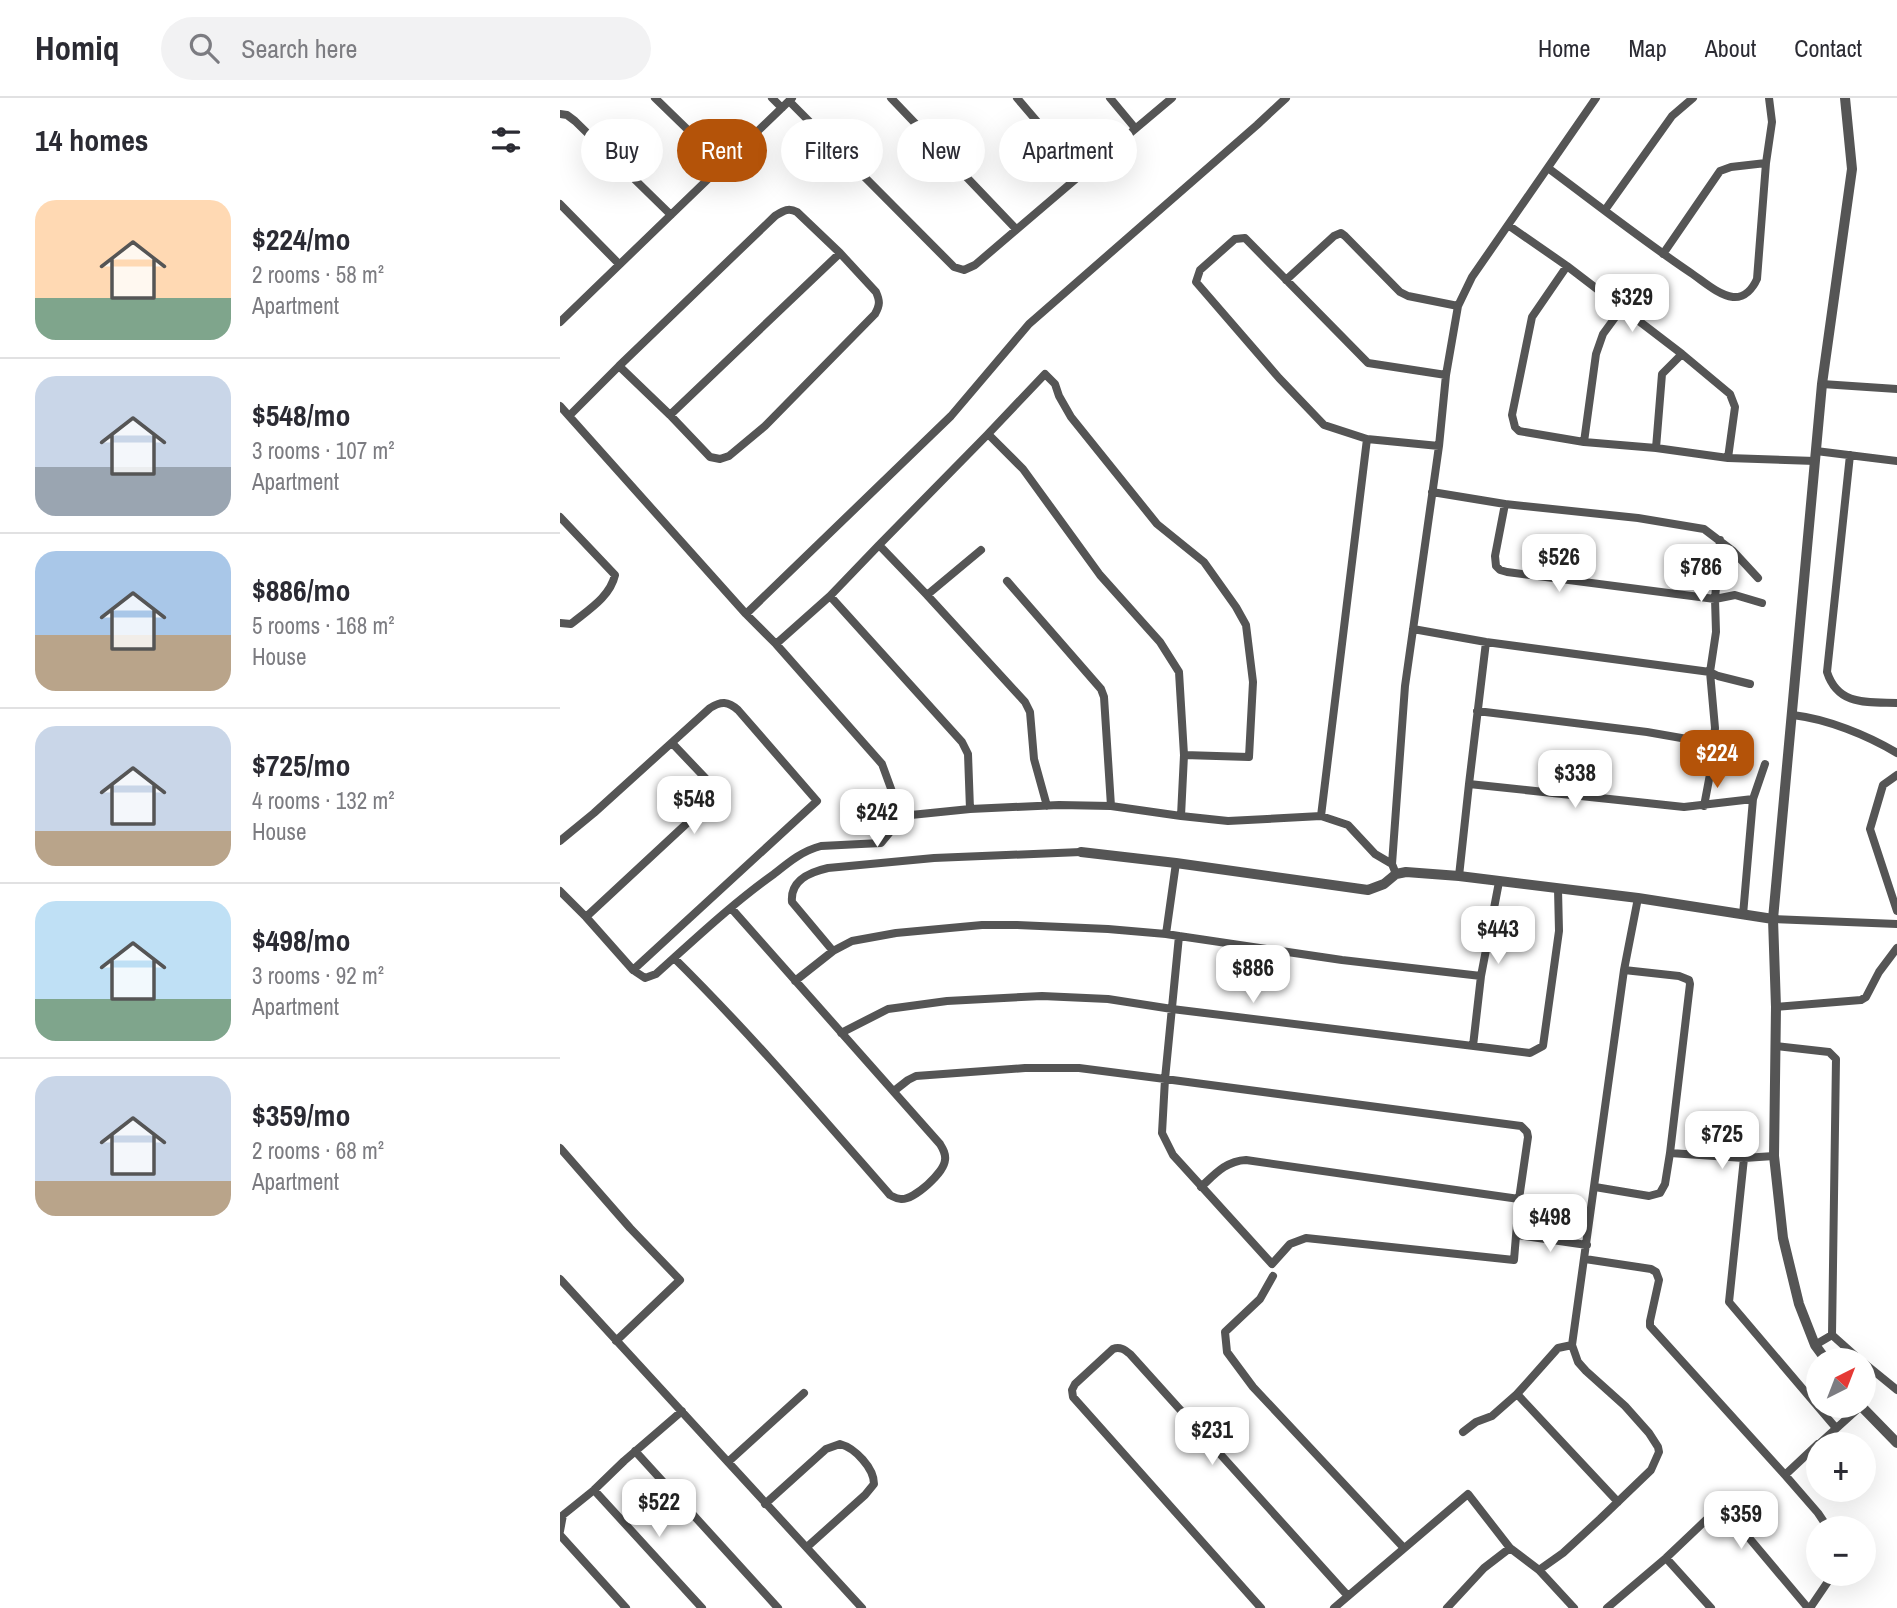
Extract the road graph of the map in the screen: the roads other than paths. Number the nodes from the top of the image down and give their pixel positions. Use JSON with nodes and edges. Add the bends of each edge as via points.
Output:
{"nodes":[{"id":1,"x":656,"y":98,"type":"edge"},
{"id":2,"x":772,"y":98,"type":"edge"},
{"id":3,"x":891,"y":98,"type":"edge"},
{"id":4,"x":1017,"y":98,"type":"edge"},
{"id":5,"x":1110,"y":98,"type":"edge"},
{"id":6,"x":1172,"y":98,"type":"edge"},
{"id":7,"x":1286,"y":98,"type":"edge"},
{"id":8,"x":1595,"y":98,"type":"edge"},
{"id":9,"x":1693,"y":98,"type":"edge"},
{"id":10,"x":1769,"y":98,"type":"edge"},
{"id":11,"x":1846,"y":98,"type":"edge"},
{"id":12,"x":788,"y":102,"type":"edge"},
{"id":13,"x":560,"y":114,"type":"edge"},
{"id":14,"x":677,"y":119,"type":"edge"},
{"id":15,"x":1035,"y":119,"type":"edge"},
{"id":16,"x":1128,"y":119,"type":"edge"},
{"id":17,"x":767,"y":122,"type":"edge"},
{"id":18,"x":1137,"y":127,"type":"edge"},
{"id":19,"x":1766,"y":163,"type":"junction"},
{"id":20,"x":1548,"y":168,"type":"junction"},
{"id":21,"x":705,"y":182,"type":"edge"},
{"id":22,"x":1072,"y":182,"type":"edge"},
{"id":23,"x":560,"y":204,"type":"edge"},
{"id":24,"x":1605,"y":211,"type":"junction"},
{"id":25,"x":671,"y":215,"type":"junction"},
{"id":26,"x":1508,"y":225,"type":"junction"},
{"id":27,"x":1016,"y":229,"type":"junction"},
{"id":28,"x":840,"y":253,"type":"junction"},
{"id":29,"x":1662,"y":254,"type":"junction"},
{"id":30,"x":619,"y":264,"type":"junction"},
{"id":31,"x":1567,"y":266,"type":"junction"},
{"id":32,"x":1286,"y":280,"type":"junction"},
{"id":33,"x":1458,"y":306,"type":"junction"},
{"id":34,"x":1622,"y":308,"type":"junction"},
{"id":35,"x":562,"y":315,"type":"edge"},
{"id":36,"x":1682,"y":354,"type":"junction"},
{"id":37,"x":619,"y":366,"type":"junction"},
{"id":38,"x":1446,"y":375,"type":"junction"},
{"id":39,"x":1822,"y":384,"type":"junction"},
{"id":40,"x":1897,"y":389,"type":"edge"},
{"id":41,"x":560,"y":406,"type":"edge"},
{"id":42,"x":670,"y":415,"type":"junction"},
{"id":43,"x":569,"y":416,"type":"junction"},
{"id":44,"x":988,"y":434,"type":"junction"},
{"id":45,"x":1367,"y":439,"type":"junction"},
{"id":46,"x":1584,"y":442,"type":"junction"},
{"id":47,"x":1438,"y":446,"type":"junction"},
{"id":48,"x":1656,"y":448,"type":"junction"},
{"id":49,"x":1850,"y":455,"type":"junction"},
{"id":50,"x":1815,"y":456,"type":"junction"},
{"id":51,"x":1728,"y":458,"type":"junction"},
{"id":52,"x":1897,"y":461,"type":"edge"},
{"id":53,"x":1432,"y":492,"type":"junction"},
{"id":54,"x":1505,"y":504,"type":"junction"},
{"id":55,"x":560,"y":517,"type":"edge"},
{"id":56,"x":1720,"y":540,"type":"junction"},
{"id":57,"x":879,"y":545,"type":"junction"},
{"id":58,"x":981,"y":550,"type":"dead end"},
{"id":59,"x":1758,"y":578,"type":"dead end"},
{"id":60,"x":1007,"y":581,"type":"dead end"},
{"id":61,"x":927,"y":595,"type":"junction"},
{"id":62,"x":830,"y":596,"type":"junction"},
{"id":63,"x":1715,"y":599,"type":"junction"},
{"id":64,"x":1762,"y":604,"type":"dead end"},
{"id":65,"x":746,"y":614,"type":"junction"},
{"id":66,"x":560,"y":623,"type":"edge"},
{"id":67,"x":1413,"y":629,"type":"junction"},
{"id":68,"x":1486,"y":642,"type":"junction"},
{"id":69,"x":776,"y":643,"type":"junction"},
{"id":70,"x":1710,"y":672,"type":"junction"},
{"id":71,"x":1750,"y":684,"type":"dead end"},
{"id":72,"x":1897,"y":703,"type":"edge"},
{"id":73,"x":1477,"y":711,"type":"junction"},
{"id":74,"x":1793,"y":715,"type":"junction"},
{"id":75,"x":672,"y":743,"type":"junction"},
{"id":76,"x":1714,"y":744,"type":"junction"},
{"id":77,"x":1727,"y":746,"type":"dead end"},
{"id":78,"x":1897,"y":752,"type":"edge"},
{"id":79,"x":1184,"y":755,"type":"junction"},
{"id":80,"x":1765,"y":764,"type":"dead end"},
{"id":81,"x":1897,"y":775,"type":"edge"},
{"id":82,"x":1469,"y":784,"type":"junction"},
{"id":83,"x":1753,"y":799,"type":"junction"},
{"id":84,"x":1047,"y":806,"type":"junction"},
{"id":85,"x":1111,"y":806,"type":"junction"},
{"id":86,"x":1704,"y":806,"type":"junction"},
{"id":87,"x":970,"y":809,"type":"junction"},
{"id":88,"x":901,"y":816,"type":"junction"},
{"id":89,"x":1181,"y":816,"type":"junction"},
{"id":90,"x":1321,"y":816,"type":"junction"},
{"id":91,"x":560,"y":841,"type":"edge"},
{"id":92,"x":1081,"y":852,"type":"joint"},
{"id":93,"x":1176,"y":863,"type":"junction"},
{"id":94,"x":1394,"y":869,"type":"junction"},
{"id":95,"x":1460,"y":876,"type":"junction"},
{"id":96,"x":1499,"y":882,"type":"junction"},
{"id":97,"x":1558,"y":889,"type":"junction"},
{"id":98,"x":560,"y":891,"type":"edge"},
{"id":99,"x":1638,"y":898,"type":"junction"},
{"id":100,"x":731,"y":908,"type":"junction"},
{"id":101,"x":1897,"y":911,"type":"edge"},
{"id":102,"x":1743,"y":915,"type":"junction"},
{"id":103,"x":586,"y":917,"type":"junction"},
{"id":104,"x":1773,"y":919,"type":"junction"},
{"id":105,"x":1897,"y":924,"type":"edge"},
{"id":106,"x":1166,"y":934,"type":"junction"},
{"id":107,"x":1179,"y":936,"type":"junction"},
{"id":108,"x":1897,"y":948,"type":"edge"},
{"id":109,"x":833,"y":951,"type":"junction"},
{"id":110,"x":674,"y":958,"type":"junction"},
{"id":111,"x":633,"y":970,"type":"junction"},
{"id":112,"x":1623,"y":970,"type":"junction"},
{"id":113,"x":1481,"y":976,"type":"junction"},
{"id":114,"x":795,"y":981,"type":"junction"},
{"id":115,"x":1776,"y":1007,"type":"junction"},
{"id":116,"x":1171,"y":1009,"type":"junction"},
{"id":117,"x":841,"y":1033,"type":"junction"},
{"id":118,"x":1473,"y":1046,"type":"junction"},
{"id":119,"x":1775,"y":1046,"type":"junction"},
{"id":120,"x":1165,"y":1079,"type":"junction"},
{"id":121,"x":894,"y":1091,"type":"junction"},
{"id":122,"x":560,"y":1148,"type":"edge"},
{"id":123,"x":1670,"y":1153,"type":"junction"},
{"id":124,"x":1774,"y":1156,"type":"junction"},
{"id":125,"x":1744,"y":1158,"type":"junction"},
{"id":126,"x":1201,"y":1187,"type":"junction"},
{"id":127,"x":1595,"y":1187,"type":"junction"},
{"id":128,"x":1519,"y":1199,"type":"junction"},
{"id":129,"x":1517,"y":1235,"type":"junction"},
{"id":130,"x":1587,"y":1245,"type":"junction"},
{"id":131,"x":1585,"y":1259,"type":"junction"},
{"id":132,"x":1273,"y":1276,"type":"dead end"},
{"id":133,"x":560,"y":1279,"type":"edge"},
{"id":134,"x":1832,"y":1335,"type":"junction"},
{"id":135,"x":616,"y":1341,"type":"junction"},
{"id":136,"x":1572,"y":1345,"type":"junction"},
{"id":137,"x":1815,"y":1345,"type":"junction"},
{"id":138,"x":1817,"y":1348,"type":"edge"},
{"id":139,"x":1847,"y":1348,"type":"edge"},
{"id":140,"x":1876,"y":1372,"type":"edge"},
{"id":141,"x":1896,"y":1388,"type":"edge"},
{"id":142,"x":804,"y":1392,"type":"dead end"},
{"id":143,"x":1517,"y":1394,"type":"junction"},
{"id":144,"x":682,"y":1411,"type":"junction"},
{"id":145,"x":1847,"y":1418,"type":"edge"},
{"id":146,"x":1873,"y":1418,"type":"edge"},
{"id":147,"x":1836,"y":1428,"type":"junction"},
{"id":148,"x":1463,"y":1432,"type":"dead end"},
{"id":149,"x":1832,"y":1432,"type":"edge"},
{"id":150,"x":1897,"y":1443,"type":"edge"},
{"id":151,"x":635,"y":1451,"type":"junction"},
{"id":152,"x":1806,"y":1456,"type":"edge"},
{"id":153,"x":728,"y":1462,"type":"junction"},
{"id":154,"x":1786,"y":1475,"type":"junction"},
{"id":155,"x":594,"y":1490,"type":"junction"},
{"id":156,"x":1618,"y":1502,"type":"junction"},
{"id":157,"x":765,"y":1504,"type":"junction"},
{"id":158,"x":1820,"y":1516,"type":"edge"},
{"id":159,"x":560,"y":1533,"type":"edge"},
{"id":160,"x":807,"y":1547,"type":"junction"},
{"id":161,"x":1403,"y":1548,"type":"junction"},
{"id":162,"x":1510,"y":1548,"type":"junction"},
{"id":163,"x":1666,"y":1558,"type":"junction"},
{"id":164,"x":1539,"y":1570,"type":"junction"},
{"id":165,"x":1825,"y":1586,"type":"edge"},
{"id":166,"x":1348,"y":1596,"type":"junction"},
{"id":167,"x":1452,"y":1606,"type":"edge"},
{"id":168,"x":1613,"y":1606,"type":"edge"},
{"id":169,"x":626,"y":1608,"type":"edge"},
{"id":170,"x":702,"y":1608,"type":"edge"},
{"id":171,"x":778,"y":1608,"type":"edge"},
{"id":172,"x":862,"y":1608,"type":"edge"},
{"id":173,"x":1261,"y":1608,"type":"edge"},
{"id":174,"x":1334,"y":1608,"type":"edge"},
{"id":175,"x":1574,"y":1608,"type":"edge"},
{"id":176,"x":1711,"y":1608,"type":"edge"},
{"id":177,"x":1809,"y":1608,"type":"edge"}],
"edges":[{"from":1,"to":14,"type":"street"},
{"from":2,"to":12,"type":"street"},
{"from":3,"to":27,"type":"street"},
{"from":4,"to":15,"type":"street"},
{"from":5,"to":16,"type":"street"},
{"from":6,"to":18,"type":"street"},
{"from":7,"to":65,"type":"street","via":[[1029,324],[951,416]]},
{"from":8,"to":20,"type":"street"},
{"from":9,"to":24,"type":"street","via":[[1672,116]]},
{"from":10,"to":19,"type":"street","via":[[1772,122]]},
{"from":11,"to":39,"type":"street","via":[[1852,169]]},
{"from":12,"to":17,"type":"street"},
{"from":12,"to":27,"type":"street","via":[[954,267],[964,270],[975,265]]},
{"from":13,"to":25,"type":"street","via":[[575,121]]},
{"from":19,"to":29,"type":"street","via":[[1720,171]]},
{"from":19,"to":29,"type":"street","via":[[1757,279],[1748,292],[1733,297],[1722,293]]},
{"from":20,"to":24,"type":"street"},
{"from":20,"to":26,"type":"street"},
{"from":21,"to":25,"type":"street"},
{"from":22,"to":27,"type":"street"},
{"from":23,"to":30,"type":"street"},
{"from":24,"to":29,"type":"street"},
{"from":25,"to":30,"type":"street"},
{"from":26,"to":31,"type":"street"},
{"from":26,"to":33,"type":"street"},
{"from":28,"to":37,"type":"street","via":[[797,212],[783,211]]},
{"from":28,"to":42,"type":"street"},
{"from":28,"to":42,"type":"street","via":[[876,292],[880,299],[875,314],[765,426],[729,456],[716,459]]},
{"from":30,"to":35,"type":"street"},
{"from":31,"to":34,"type":"street"},
{"from":31,"to":46,"type":"street","via":[[1532,317],[1512,415],[1519,431]]},
{"from":32,"to":33,"type":"street","via":[[1341,233],[1400,292]]},
{"from":32,"to":38,"type":"street","via":[[1368,363]]},
{"from":32,"to":45,"type":"street","via":[[1245,238],[1235,239],[1200,270],[1196,282],[1324,425]]},
{"from":33,"to":38,"type":"street"},
{"from":34,"to":36,"type":"street"},
{"from":34,"to":46,"type":"street","via":[[1603,334],[1596,355]]},
{"from":36,"to":48,"type":"street","via":[[1662,374]]},
{"from":36,"to":51,"type":"street","via":[[1733,400]]},
{"from":37,"to":42,"type":"street"},
{"from":37,"to":43,"type":"street"},
{"from":38,"to":47,"type":"street"},
{"from":39,"to":40,"type":"street"},
{"from":39,"to":50,"type":"street"},
{"from":41,"to":43,"type":"street"},
{"from":43,"to":65,"type":"street"},
{"from":44,"to":57,"type":"street"},
{"from":44,"to":79,"type":"street","via":[[1023,469],[1100,575],[1160,642],[1180,672]]},
{"from":44,"to":79,"type":"street","via":[[1045,374],[1055,384],[1070,417],[1157,524],[1203,562],[1236,607],[1246,625],[1253,682],[1249,757]]},
{"from":45,"to":47,"type":"street"},
{"from":45,"to":90,"type":"street"},
{"from":46,"to":48,"type":"street"},
{"from":47,"to":53,"type":"street"},
{"from":48,"to":51,"type":"street"},
{"from":49,"to":50,"type":"street"},
{"from":49,"to":52,"type":"street"},
{"from":49,"to":72,"type":"street","via":[[1827,672],[1839,694]]},
{"from":50,"to":51,"type":"street"},
{"from":50,"to":74,"type":"street"},
{"from":53,"to":54,"type":"street"},
{"from":53,"to":67,"type":"street"},
{"from":54,"to":56,"type":"street","via":[[1684,525],[1704,529]]},
{"from":54,"to":63,"type":"street","via":[[1495,555],[1500,570]]},
{"from":55,"to":66,"type":"street","via":[[615,575],[598,602],[571,624]]},
{"from":56,"to":59,"type":"street"},
{"from":56,"to":63,"type":"street"},
{"from":57,"to":61,"type":"street"},
{"from":57,"to":62,"type":"street"},
{"from":58,"to":61,"type":"street"},
{"from":60,"to":85,"type":"street","via":[[1101,689]]},
{"from":61,"to":84,"type":"street","via":[[1025,702]]},
{"from":62,"to":69,"type":"street"},
{"from":62,"to":87,"type":"street","via":[[965,747]]},
{"from":63,"to":64,"type":"street","via":[[1735,595]]},
{"from":63,"to":70,"type":"street","via":[[1717,632]]},
{"from":65,"to":69,"type":"street"},
{"from":67,"to":68,"type":"street"},
{"from":67,"to":94,"type":"street"},
{"from":68,"to":70,"type":"street"},
{"from":68,"to":73,"type":"street"},
{"from":69,"to":88,"type":"street","via":[[882,764]]},
{"from":70,"to":71,"type":"street"},
{"from":70,"to":76,"type":"street"},
{"from":73,"to":76,"type":"street"},
{"from":73,"to":82,"type":"street"},
{"from":74,"to":78,"type":"street","via":[[1861,734]]},
{"from":74,"to":104,"type":"street"},
{"from":75,"to":91,"type":"street"},
{"from":75,"to":103,"type":"street","via":[[710,783],[712,800]]},
{"from":75,"to":111,"type":"street","via":[[710,708],[727,702],[817,801]]},
{"from":76,"to":77,"type":"street"},
{"from":76,"to":86,"type":"street"},
{"from":79,"to":89,"type":"street"},
{"from":80,"to":83,"type":"street"},
{"from":81,"to":101,"type":"street","via":[[1884,785],[1870,829]]},
{"from":82,"to":86,"type":"street"},
{"from":82,"to":95,"type":"street"},
{"from":83,"to":86,"type":"street"},
{"from":83,"to":102,"type":"street"},
{"from":84,"to":85,"type":"street"},
{"from":84,"to":87,"type":"street"},
{"from":85,"to":89,"type":"street"},
{"from":87,"to":88,"type":"street"},
{"from":88,"to":100,"type":"street","via":[[881,843],[805,851]]},
{"from":89,"to":90,"type":"street","via":[[1228,821]]},
{"from":90,"to":94,"type":"street","via":[[1348,825]]},
{"from":92,"to":93,"type":"street"},
{"from":92,"to":109,"type":"street","via":[[934,858],[814,871],[796,884],[792,902]]},
{"from":93,"to":94,"type":"street","via":[[1367,890],[1384,884]]},
{"from":93,"to":106,"type":"street"},
{"from":94,"to":95,"type":"street"},
{"from":95,"to":96,"type":"street"},
{"from":96,"to":97,"type":"street"},
{"from":96,"to":113,"type":"street"},
{"from":97,"to":99,"type":"street"},
{"from":97,"to":118,"type":"street","via":[[1559,931],[1544,1046],[1530,1053]]},
{"from":98,"to":103,"type":"street"},
{"from":99,"to":102,"type":"street"},
{"from":99,"to":112,"type":"street"},
{"from":100,"to":110,"type":"street"},
{"from":100,"to":114,"type":"street"},
{"from":102,"to":104,"type":"street"},
{"from":103,"to":111,"type":"street"},
{"from":104,"to":105,"type":"street"},
{"from":104,"to":115,"type":"street"},
{"from":106,"to":107,"type":"street"},
{"from":106,"to":109,"type":"street","via":[[982,925],[860,939]]},
{"from":107,"to":113,"type":"street"},
{"from":107,"to":116,"type":"street"},
{"from":108,"to":115,"type":"street","via":[[1861,1000]]},
{"from":109,"to":114,"type":"street"},
{"from":110,"to":111,"type":"street","via":[[645,978]]},
{"from":110,"to":121,"type":"street","via":[[890,1195],[903,1200],[920,1191],[946,1158],[940,1144]]},
{"from":112,"to":123,"type":"street","via":[[1689,980]]},
{"from":112,"to":127,"type":"street"},
{"from":113,"to":118,"type":"street"},
{"from":114,"to":117,"type":"street"},
{"from":115,"to":119,"type":"street"},
{"from":116,"to":117,"type":"street","via":[[1108,999],[1042,996],[947,1001],[887,1009]]},
{"from":116,"to":118,"type":"street"},
{"from":116,"to":120,"type":"street"},
{"from":117,"to":121,"type":"street"},
{"from":119,"to":124,"type":"street"},
{"from":119,"to":134,"type":"street","via":[[1829,1052],[1836,1059]]},
{"from":120,"to":121,"type":"street","via":[[1079,1068],[1025,1068],[916,1076]]},
{"from":120,"to":126,"type":"street","via":[[1162,1133],[1173,1155]]},
{"from":120,"to":128,"type":"street","via":[[1521,1125],[1528,1137]]},
{"from":122,"to":135,"type":"street","via":[[680,1280]]},
{"from":123,"to":125,"type":"street"},
{"from":123,"to":127,"type":"street","via":[[1665,1184],[1656,1195]]},
{"from":124,"to":125,"type":"street"},
{"from":124,"to":137,"type":"street","via":[[1783,1238],[1798,1304]]},
{"from":125,"to":147,"type":"street","via":[[1729,1302]]},
{"from":126,"to":128,"type":"street","via":[[1231,1162],[1247,1160]]},
{"from":126,"to":129,"type":"street","via":[[1272,1264],[1290,1244],[1306,1238],[1514,1260]]},
{"from":127,"to":130,"type":"street"},
{"from":128,"to":129,"type":"street"},
{"from":129,"to":130,"type":"street"},
{"from":130,"to":131,"type":"street"},
{"from":131,"to":136,"type":"street"},
{"from":131,"to":154,"type":"street","via":[[1656,1272],[1659,1280],[1650,1326]]},
{"from":132,"to":161,"type":"street","via":[[1260,1299],[1225,1332],[1227,1352],[1253,1387]]},
{"from":133,"to":135,"type":"street"},
{"from":134,"to":137,"type":"street"},
{"from":134,"to":139,"type":"street"},
{"from":135,"to":144,"type":"street"},
{"from":136,"to":143,"type":"street","via":[[1558,1348]]},
{"from":136,"to":156,"type":"street","via":[[1578,1362],[1625,1406],[1658,1447],[1651,1470]]},
{"from":137,"to":138,"type":"street"},
{"from":140,"to":141,"type":"street"},
{"from":142,"to":153,"type":"street"},
{"from":143,"to":148,"type":"street","via":[[1492,1416]]},
{"from":143,"to":156,"type":"street"},
{"from":144,"to":151,"type":"street"},
{"from":144,"to":153,"type":"street"},
{"from":145,"to":147,"type":"street"},
{"from":146,"to":150,"type":"street"},
{"from":147,"to":149,"type":"street"},
{"from":151,"to":155,"type":"street"},
{"from":151,"to":171,"type":"street"},
{"from":152,"to":154,"type":"street"},
{"from":153,"to":157,"type":"street"},
{"from":154,"to":158,"type":"street"},
{"from":155,"to":159,"type":"street","via":[[563,1515]]},
{"from":155,"to":170,"type":"street"},
{"from":156,"to":164,"type":"street"},
{"from":157,"to":160,"type":"street"},
{"from":157,"to":160,"type":"street","via":[[826,1449],[839,1444],[850,1447],[870,1469],[874,1484]]},
{"from":159,"to":169,"type":"street"},
{"from":160,"to":172,"type":"street"},
{"from":161,"to":162,"type":"street","via":[[1468,1494]]},
{"from":161,"to":166,"type":"street"},
{"from":162,"to":164,"type":"street"},
{"from":162,"to":167,"type":"street","via":[[1484,1568]]},
{"from":163,"to":168,"type":"street"},
{"from":163,"to":176,"type":"street"},
{"from":163,"to":177,"type":"street","via":[[1706,1520],[1720,1516],[1739,1526]]},
{"from":164,"to":175,"type":"street"},
{"from":165,"to":177,"type":"street"},
{"from":166,"to":173,"type":"street","via":[[1130,1354],[1113,1349],[1075,1384],[1073,1397]]},
{"from":166,"to":174,"type":"street"}]}
